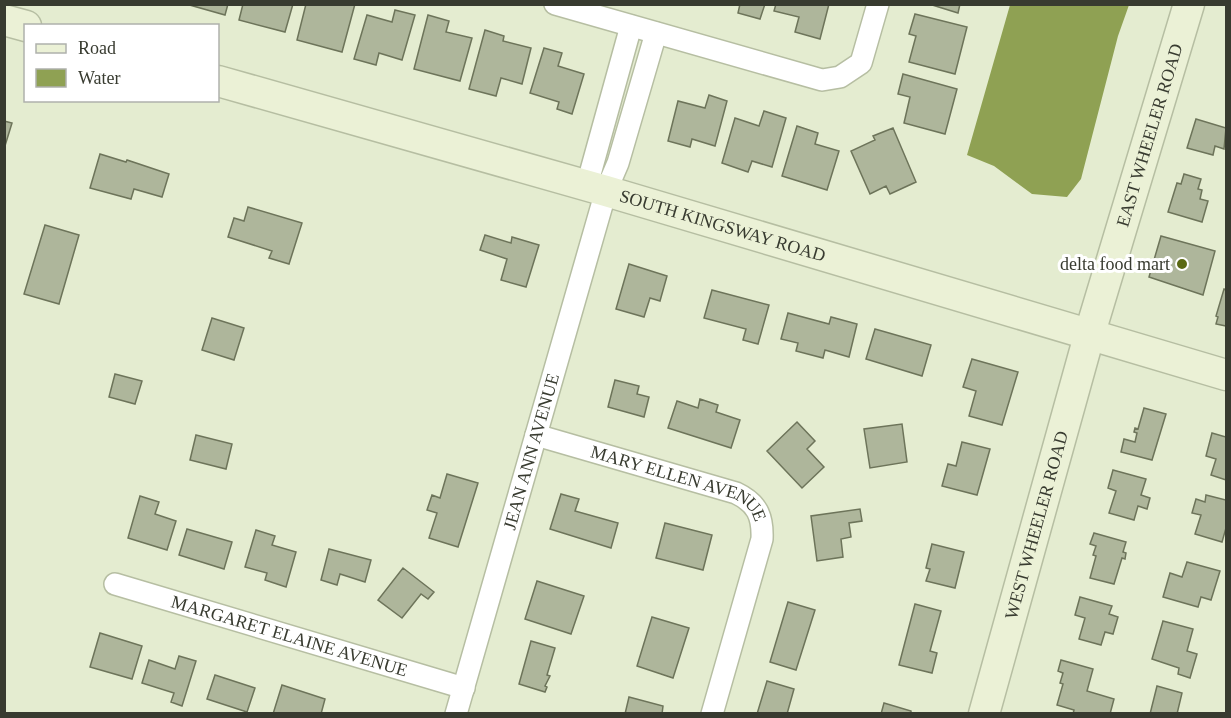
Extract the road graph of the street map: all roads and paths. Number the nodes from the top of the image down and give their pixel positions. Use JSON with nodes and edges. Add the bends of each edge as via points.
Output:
{"nodes":[{"id":1,"x":555,"y":4,"type":"edge"},
{"id":2,"x":878,"y":4,"type":"edge"},
{"id":3,"x":1189,"y":4,"type":"edge"},
{"id":4,"x":4,"y":20,"type":"edge"},
{"id":5,"x":24,"y":25,"type":"edge"},
{"id":6,"x":631,"y":26,"type":"junction"},
{"id":7,"x":656,"y":33,"type":"junction"},
{"id":8,"x":219,"y":81,"type":"edge"},
{"id":9,"x":597,"y":188,"type":"junction"},
{"id":10,"x":1089,"y":336,"type":"junction"},
{"id":11,"x":1227,"y":375,"type":"edge"},
{"id":12,"x":536,"y":435,"type":"junction"},
{"id":13,"x":115,"y":584,"type":"dead end"},
{"id":14,"x":464,"y":688,"type":"junction"},
{"id":15,"x":456,"y":714,"type":"edge"},
{"id":16,"x":712,"y":714,"type":"edge"},
{"id":17,"x":984,"y":714,"type":"edge"}],
"edges":[{"from":1,"to":6,"type":"street"},
{"from":2,"to":7,"type":"street","via":[[861,63],[840,77],[822,80]]},
{"from":3,"to":10,"type":"street","name":"EAST WHEELER ROAD"},
{"from":4,"to":5,"type":"street"},
{"from":6,"to":7,"type":"street"},
{"from":6,"to":9,"type":"street"},
{"from":7,"to":9,"type":"street","via":[[618,163]]},
{"from":8,"to":9,"type":"street","name":"SOUTH KINGSWAY ROAD"},
{"from":9,"to":10,"type":"street","name":"SOUTH KINGSWAY ROAD"},
{"from":9,"to":12,"type":"street","name":"JEAN ANN AVENUE"},
{"from":10,"to":11,"type":"street","name":"SOUTH KINGSWAY ROAD"},
{"from":10,"to":17,"type":"street","name":"WEST WHEELER ROAD"},
{"from":12,"to":14,"type":"street","name":"JEAN ANN AVENUE"},
{"from":12,"to":16,"type":"street","name":"MARY ELLEN AVENUE","via":[[736,493],[757,510],[763,523],[762,539]]},
{"from":13,"to":14,"type":"street","name":"MARGARET ELAINE AVENUE"},
{"from":14,"to":15,"type":"street","name":"JEAN ANN AVENUE"}]}
